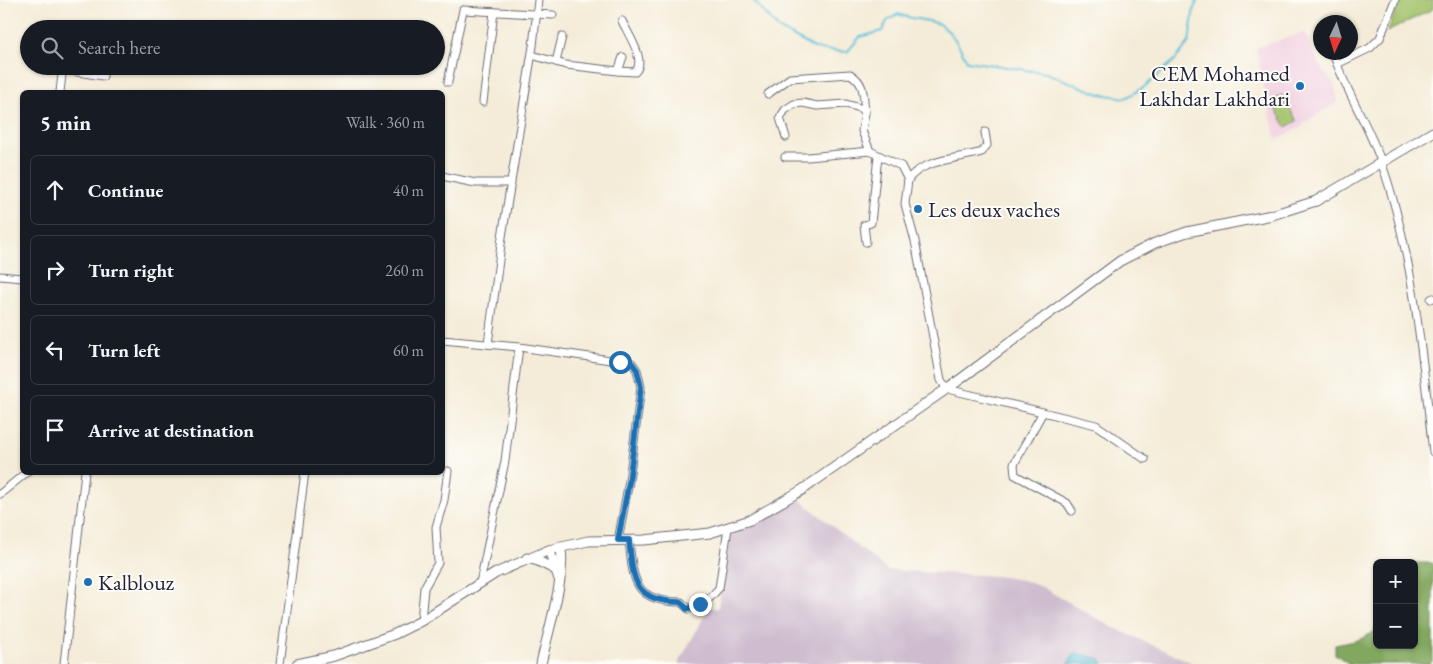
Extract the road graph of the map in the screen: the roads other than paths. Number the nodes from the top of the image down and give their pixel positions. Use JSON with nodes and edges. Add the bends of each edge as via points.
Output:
{"nodes":[{"id":1,"x":538,"y":0,"type":"edge"},
{"id":2,"x":1395,"y":0,"type":"edge"},
{"id":3,"x":494,"y":12,"type":"junction"},
{"id":4,"x":536,"y":15,"type":"junction"},
{"id":5,"x":553,"y":15,"type":"dead end"},
{"id":6,"x":622,"y":21,"type":"dead end"},
{"id":7,"x":562,"y":37,"type":"dead end"},
{"id":8,"x":532,"y":55,"type":"junction"},
{"id":9,"x":623,"y":58,"type":"dead end"},
{"id":10,"x":1335,"y":60,"type":"edge"},
{"id":11,"x":556,"y":62,"type":"junction"},
{"id":12,"x":1337,"y":64,"type":"junction"},
{"id":13,"x":618,"y":71,"type":"junction"},
{"id":14,"x":62,"y":75,"type":"edge"},
{"id":15,"x":97,"y":75,"type":"edge"},
{"id":16,"x":103,"y":76,"type":"dead end"},
{"id":17,"x":448,"y":82,"type":"dead end"},
{"id":18,"x":60,"y":90,"type":"edge"},
{"id":19,"x":768,"y":94,"type":"dead end"},
{"id":20,"x":482,"y":102,"type":"dead end"},
{"id":21,"x":865,"y":113,"type":"junction"},
{"id":22,"x":985,"y":132,"type":"dead end"},
{"id":23,"x":1433,"y":132,"type":"edge"},
{"id":24,"x":786,"y":137,"type":"dead end"},
{"id":25,"x":870,"y":151,"type":"junction"},
{"id":26,"x":878,"y":156,"type":"junction"},
{"id":27,"x":785,"y":157,"type":"dead end"},
{"id":28,"x":1382,"y":163,"type":"junction"},
{"id":29,"x":445,"y":177,"type":"edge"},
{"id":30,"x":908,"y":180,"type":"junction"},
{"id":31,"x":511,"y":183,"type":"junction"},
{"id":32,"x":866,"y":242,"type":"dead end"},
{"id":33,"x":0,"y":276,"type":"edge"},
{"id":34,"x":20,"y":278,"type":"edge"},
{"id":35,"x":445,"y":340,"type":"edge"},
{"id":36,"x":488,"y":344,"type":"junction"},
{"id":37,"x":519,"y":347,"type":"junction"},
{"id":38,"x":946,"y":389,"type":"junction"},
{"id":39,"x":1043,"y":412,"type":"junction"},
{"id":40,"x":1433,"y":452,"type":"edge"},
{"id":41,"x":1145,"y":459,"type":"dead end"},
{"id":42,"x":448,"y":471,"type":"dead end"},
{"id":43,"x":23,"y":475,"type":"edge"},
{"id":44,"x":85,"y":475,"type":"edge"},
{"id":45,"x":305,"y":475,"type":"edge"},
{"id":46,"x":0,"y":494,"type":"edge"},
{"id":47,"x":1072,"y":511,"type":"dead end"},
{"id":48,"x":728,"y":528,"type":"junction"},
{"id":49,"x":618,"y":540,"type":"junction"},
{"id":50,"x":629,"y":540,"type":"junction"},
{"id":51,"x":573,"y":544,"type":"junction"},
{"id":52,"x":560,"y":547,"type":"junction"},
{"id":53,"x":549,"y":550,"type":"junction"},
{"id":54,"x":527,"y":558,"type":"junction"},
{"id":55,"x":558,"y":567,"type":"junction"},
{"id":56,"x":480,"y":583,"type":"junction"},
{"id":57,"x":421,"y":621,"type":"junction"},
{"id":58,"x":64,"y":664,"type":"edge"},
{"id":59,"x":280,"y":664,"type":"edge"},
{"id":60,"x":297,"y":664,"type":"edge"},
{"id":61,"x":541,"y":664,"type":"edge"}],
"edges":[{"from":1,"to":4,"type":"street"},
{"from":2,"to":12,"type":"street","via":[[1380,38],[1370,48]]},
{"from":3,"to":4,"type":"street"},
{"from":3,"to":17,"type":"street","via":[[463,10]]},
{"from":3,"to":20,"type":"street"},
{"from":4,"to":5,"type":"street"},
{"from":4,"to":8,"type":"street"},
{"from":6,"to":13,"type":"street","via":[[639,65],[635,72]]},
{"from":7,"to":11,"type":"street"},
{"from":8,"to":11,"type":"street"},
{"from":8,"to":31,"type":"street"},
{"from":9,"to":13,"type":"street"},
{"from":10,"to":12,"type":"street"},
{"from":11,"to":13,"type":"street"},
{"from":12,"to":28,"type":"street"},
{"from":14,"to":18,"type":"street"},
{"from":15,"to":16,"type":"street"},
{"from":19,"to":21,"type":"street","via":[[790,78],[850,74],[856,77],[864,91]]},
{"from":21,"to":24,"type":"street","via":[[846,104],[794,104],[780,118]]},
{"from":21,"to":25,"type":"street","via":[[862,130]]},
{"from":22,"to":30,"type":"street","via":[[987,146],[984,151],[931,164]]},
{"from":23,"to":28,"type":"main road"},
{"from":25,"to":26,"type":"street"},
{"from":25,"to":27,"type":"street","via":[[808,158]]},
{"from":26,"to":30,"type":"street","via":[[901,166]]},
{"from":26,"to":32,"type":"street","via":[[871,223],[864,225]]},
{"from":28,"to":38,"type":"main road","via":[[1341,189],[1292,210],[1187,232],[1155,243],[1120,261]]},
{"from":28,"to":40,"type":"street","via":[[1396,208],[1415,297]]},
{"from":29,"to":31,"type":"street","via":[[475,183]]},
{"from":30,"to":38,"type":"street","via":[[905,204],[941,380]]},
{"from":31,"to":36,"type":"street"},
{"from":33,"to":34,"type":"street"},
{"from":35,"to":36,"type":"street"},
{"from":36,"to":37,"type":"street"},
{"from":37,"to":49,"type":"street","via":[[632,363],[637,370],[641,387]]},
{"from":37,"to":56,"type":"street","via":[[505,461]]},
{"from":38,"to":39,"type":"street"},
{"from":38,"to":48,"type":"main road","via":[[802,490],[750,520]]},
{"from":39,"to":41,"type":"street","via":[[1096,425]]},
{"from":39,"to":47,"type":"street","via":[[1020,452],[1014,471],[1020,479],[1067,503]]},
{"from":42,"to":57,"type":"street","via":[[436,527],[438,563],[424,588]]},
{"from":43,"to":46,"type":"street"},
{"from":44,"to":58,"type":"street"},
{"from":45,"to":59,"type":"street"},
{"from":48,"to":50,"type":"main road","via":[[677,537]]},
{"from":48,"to":50,"type":"street","via":[[719,588],[707,601],[688,609],[681,602],[654,599],[639,587],[632,570]]},
{"from":49,"to":50,"type":"main road"},
{"from":49,"to":51,"type":"main road"},
{"from":51,"to":52,"type":"main road"},
{"from":51,"to":55,"type":"main road"},
{"from":52,"to":53,"type":"main road"},
{"from":52,"to":55,"type":"main road"},
{"from":53,"to":54,"type":"main road"},
{"from":53,"to":55,"type":"main road"},
{"from":54,"to":55,"type":"main road"},
{"from":54,"to":56,"type":"main road"},
{"from":55,"to":61,"type":"main road","via":[[559,580]]},
{"from":56,"to":57,"type":"main road"},
{"from":57,"to":60,"type":"main road","via":[[362,648]]}]}
